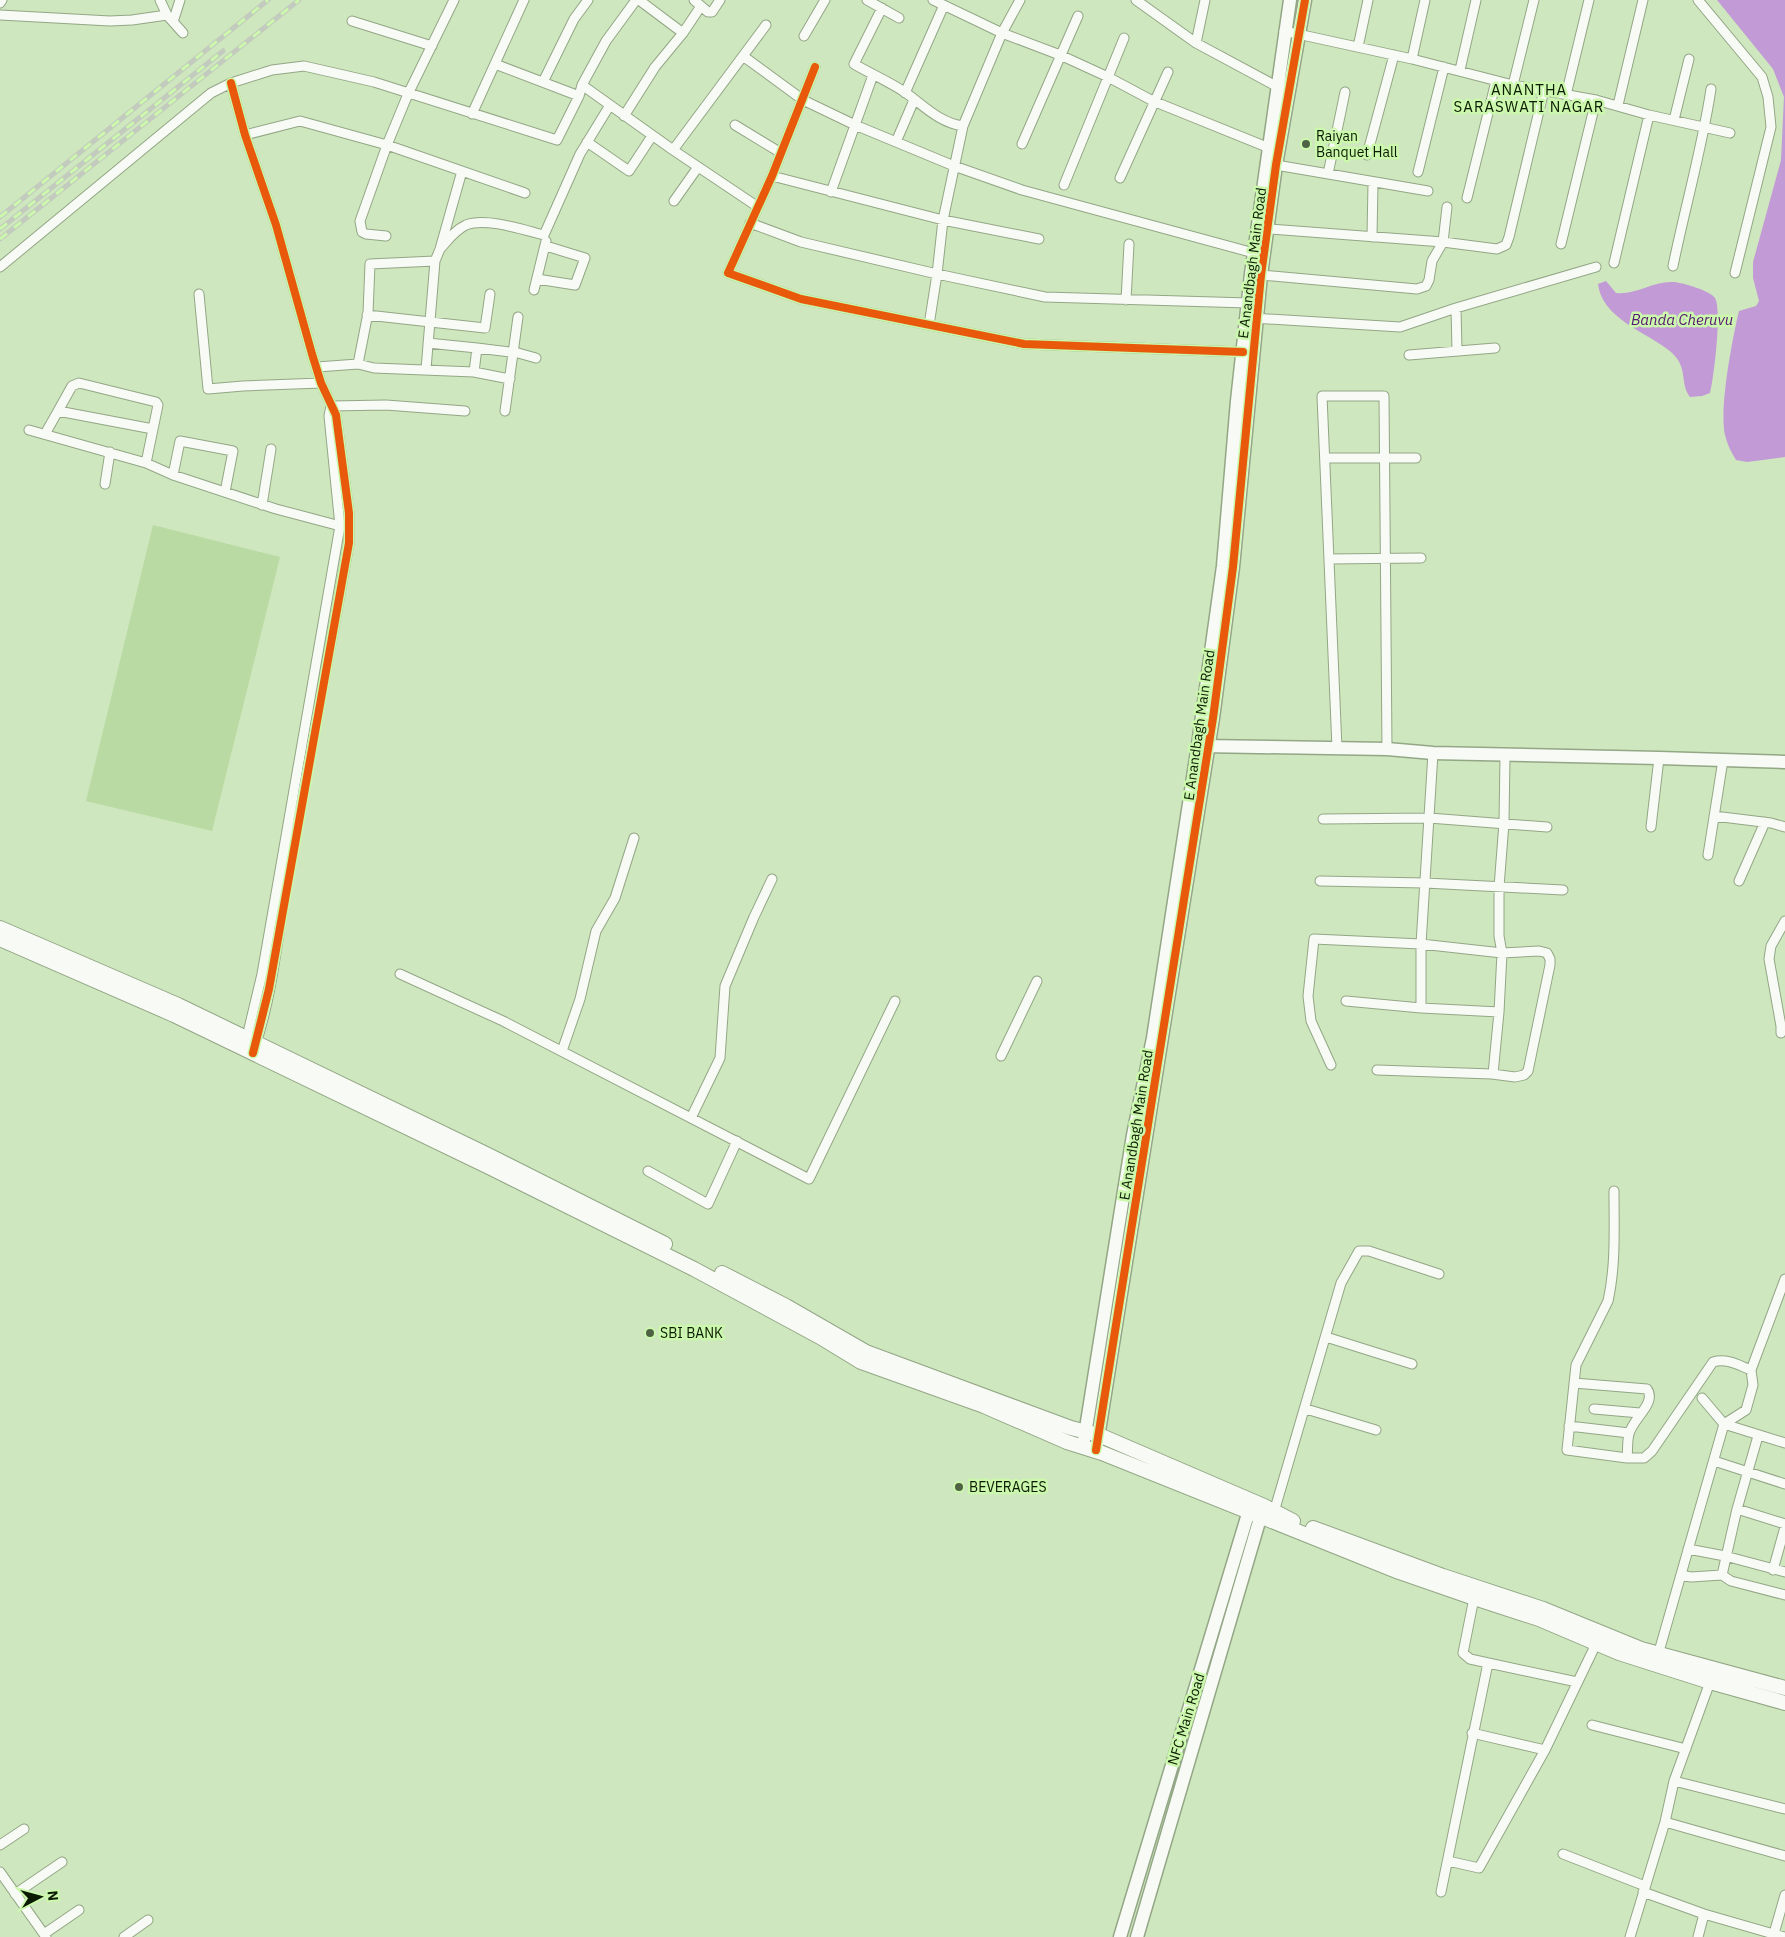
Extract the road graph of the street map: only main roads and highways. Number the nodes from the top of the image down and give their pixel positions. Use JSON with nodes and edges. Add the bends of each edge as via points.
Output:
{"nodes":[{"id":1,"x":0,"y":928,"type":"edge"},
{"id":2,"x":0,"y":939,"type":"edge"},
{"id":3,"x":250,"y":1046,"type":"junction"},
{"id":4,"x":465,"y":1150,"type":"junction"},
{"id":5,"x":1260,"y":1509,"type":"junction"},
{"id":6,"x":1785,"y":1688,"type":"edge"},
{"id":7,"x":1785,"y":1703,"type":"edge"}],
"edges":[{"from":1,"to":3,"type":"main road","via":[[178,1005]]},
{"from":2,"to":3,"type":"main road"},
{"from":3,"to":4,"type":"main road"},
{"from":4,"to":5,"type":"main road","via":[[778,1302],[866,1352],[1092,1434]]},
{"from":4,"to":5,"type":"main road","via":[[694,1269],[861,1362],[984,1406],[1089,1449]]},
{"from":5,"to":6,"type":"main road","via":[[1442,1576],[1543,1609],[1658,1655]]},
{"from":5,"to":7,"type":"main road","via":[[1399,1572],[1539,1619],[1638,1660]]}]}
